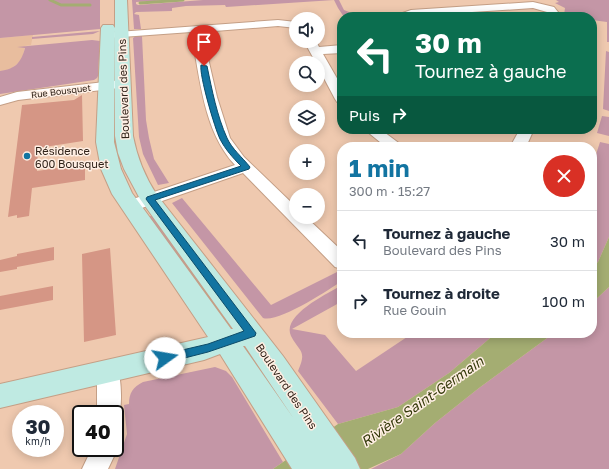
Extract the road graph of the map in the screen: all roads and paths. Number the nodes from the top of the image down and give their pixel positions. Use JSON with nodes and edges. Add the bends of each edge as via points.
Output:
{"nodes":[{"id":1,"x":108,"y":0,"type":"edge"},
{"id":2,"x":121,"y":0,"type":"edge"},
{"id":3,"x":429,"y":12,"type":"edge"},
{"id":4,"x":554,"y":12,"type":"edge"},
{"id":5,"x":289,"y":24,"type":"edge"},
{"id":6,"x":196,"y":29,"type":"junction"},
{"id":7,"x":115,"y":35,"type":"junction"},
{"id":8,"x":325,"y":47,"type":"edge"},
{"id":9,"x":314,"y":48,"type":"edge"},
{"id":10,"x":337,"y":48,"type":"edge"},
{"id":11,"x":114,"y":85,"type":"junction"},
{"id":12,"x":337,"y":90,"type":"edge"},
{"id":13,"x":0,"y":101,"type":"edge"},
{"id":14,"x":378,"y":134,"type":"edge"},
{"id":15,"x":389,"y":142,"type":"edge"},
{"id":16,"x":246,"y":167,"type":"junction"},
{"id":17,"x":140,"y":202,"type":"junction"},
{"id":18,"x":289,"y":210,"type":"edge"},
{"id":19,"x":303,"y":224,"type":"edge"},
{"id":20,"x":337,"y":257,"type":"edge"},
{"id":21,"x":238,"y":338,"type":"junction"},
{"id":22,"x":108,"y":372,"type":"junction"},
{"id":23,"x":0,"y":396,"type":"edge"},
{"id":24,"x":109,"y":405,"type":"edge"},
{"id":25,"x":310,"y":451,"type":"edge"},
{"id":26,"x":101,"y":457,"type":"edge"},
{"id":27,"x":95,"y":469,"type":"edge"},
{"id":28,"x":344,"y":469,"type":"edge"}],
"edges":[{"from":1,"to":7,"type":"street","name":"Boulevard des Pins"},
{"from":2,"to":7,"type":"street","name":"Boulevard des Pins"},
{"from":3,"to":4,"type":"street","via":[[538,6]]},
{"from":5,"to":6,"type":"street"},
{"from":6,"to":7,"type":"street"},
{"from":6,"to":16,"type":"street","via":[[210,97],[221,133],[227,145]]},
{"from":7,"to":11,"type":"street","name":"Boulevard des Pins"},
{"from":8,"to":10,"type":"street"},
{"from":9,"to":12,"type":"street"},
{"from":11,"to":13,"type":"street","name":"Rue Bousquet","via":[[17,96]]},
{"from":11,"to":17,"type":"street","name":"Boulevard des Pins","via":[[105,142],[107,158],[117,186]]},
{"from":14,"to":15,"type":"street"},
{"from":16,"to":17,"type":"street"},
{"from":16,"to":18,"type":"street"},
{"from":17,"to":21,"type":"street","name":"Boulevard des Pins"},
{"from":19,"to":20,"type":"street"},
{"from":21,"to":22,"type":"street","via":[[204,349]]},
{"from":21,"to":25,"type":"street","name":"Boulevard des Pins"},
{"from":22,"to":23,"type":"street"},
{"from":22,"to":24,"type":"street"},
{"from":25,"to":28,"type":"street","name":"Boulevard des Pins"},
{"from":26,"to":27,"type":"street"}]}
